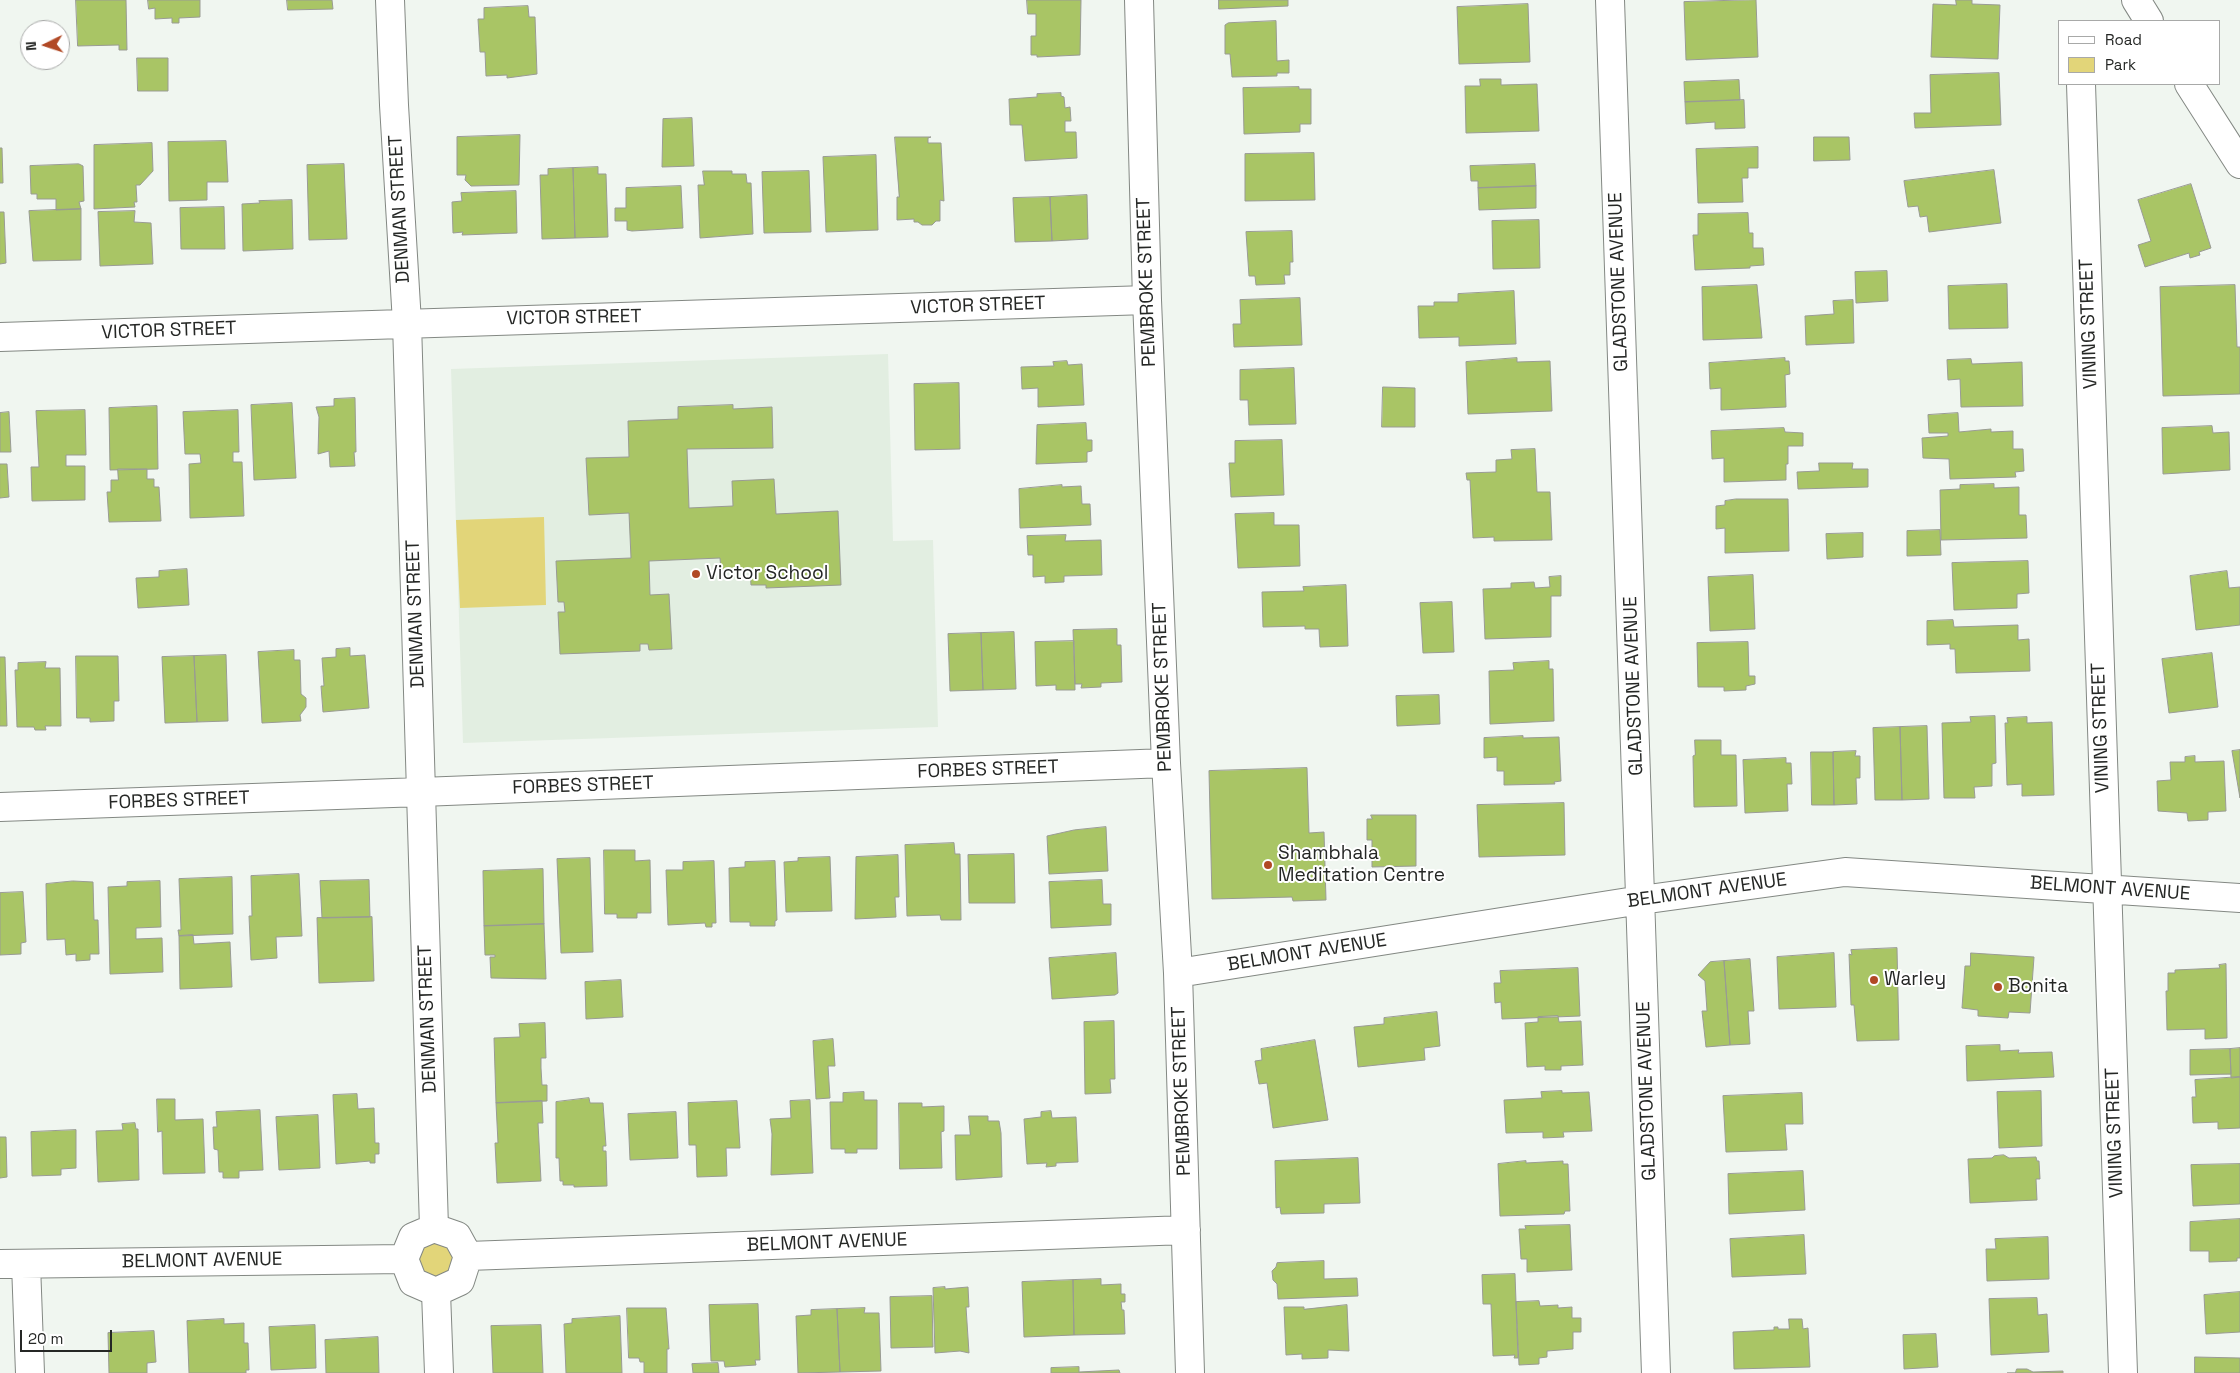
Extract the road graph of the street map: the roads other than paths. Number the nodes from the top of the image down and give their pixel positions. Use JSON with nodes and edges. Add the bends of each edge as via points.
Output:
{"nodes":[{"id":1,"x":390,"y":0,"type":"edge"},
{"id":2,"x":1139,"y":0,"type":"edge"},
{"id":3,"x":1610,"y":0,"type":"edge"},
{"id":4,"x":2081,"y":85,"type":"edge"},
{"id":5,"x":2190,"y":85,"type":"edge"},
{"id":6,"x":2240,"y":164,"type":"edge"},
{"id":7,"x":1147,"y":300,"type":"junction"},
{"id":8,"x":407,"y":323,"type":"junction"},
{"id":9,"x":0,"y":337,"type":"edge"},
{"id":10,"x":1166,"y":763,"type":"junction"},
{"id":11,"x":421,"y":792,"type":"junction"},
{"id":12,"x":0,"y":806,"type":"edge"},
{"id":13,"x":2106,"y":889,"type":"junction"},
{"id":14,"x":2240,"y":898,"type":"edge"},
{"id":15,"x":1641,"y":900,"type":"junction"},
{"id":16,"x":1178,"y":973,"type":"junction"},
{"id":17,"x":434,"y":1228,"type":"junction"},
{"id":18,"x":1186,"y":1230,"type":"junction"},
{"id":19,"x":468,"y":1256,"type":"junction"},
{"id":20,"x":404,"y":1259,"type":"junction"},
{"id":21,"x":13,"y":1264,"type":"edge"},
{"id":22,"x":436,"y":1292,"type":"junction"},
{"id":23,"x":30,"y":1373,"type":"edge"},
{"id":24,"x":439,"y":1373,"type":"edge"},
{"id":25,"x":1190,"y":1373,"type":"edge"},
{"id":26,"x":1656,"y":1373,"type":"edge"},
{"id":27,"x":2123,"y":1373,"type":"edge"}],
"edges":[{"from":1,"to":8,"type":"street","name":"DENMAN STREET"},
{"from":2,"to":7,"type":"street","name":"PEMBROKE STREET"},
{"from":3,"to":15,"type":"street","name":"GLADSTONE AVENUE"},
{"from":4,"to":13,"type":"street","name":"VINING STREET"},
{"from":5,"to":6,"type":"street"},
{"from":7,"to":8,"type":"street","name":"VICTOR STREET"},
{"from":7,"to":10,"type":"street","name":"PEMBROKE STREET"},
{"from":8,"to":9,"type":"street","name":"VICTOR STREET"},
{"from":8,"to":11,"type":"street","name":"DENMAN STREET"},
{"from":10,"to":11,"type":"street","name":"FORBES STREET"},
{"from":10,"to":16,"type":"street","name":"PEMBROKE STREET"},
{"from":11,"to":12,"type":"street","name":"FORBES STREET"},
{"from":11,"to":17,"type":"street","name":"DENMAN STREET"},
{"from":13,"to":14,"type":"street","name":"BELMONT AVENUE"},
{"from":13,"to":15,"type":"street","name":"BELMONT AVENUE","via":[[1845,872]]},
{"from":13,"to":27,"type":"street","name":"VINING STREET"},
{"from":15,"to":16,"type":"street","name":"BELMONT AVENUE"},
{"from":15,"to":26,"type":"street","name":"GLADSTONE AVENUE"},
{"from":16,"to":18,"type":"street","name":"PEMBROKE STREET"},
{"from":17,"to":19,"type":"street","via":[[457,1236]]},
{"from":17,"to":20,"type":"street","via":[[413,1237]]},
{"from":18,"to":19,"type":"street","name":"BELMONT AVENUE"},
{"from":18,"to":25,"type":"street","name":"PEMBROKE STREET"},
{"from":19,"to":22,"type":"street","via":[[460,1281]]},
{"from":20,"to":21,"type":"street","name":"BELMONT AVENUE"},
{"from":20,"to":22,"type":"street","via":[[413,1282]]},
{"from":21,"to":23,"type":"street"},
{"from":22,"to":24,"type":"street"}]}
